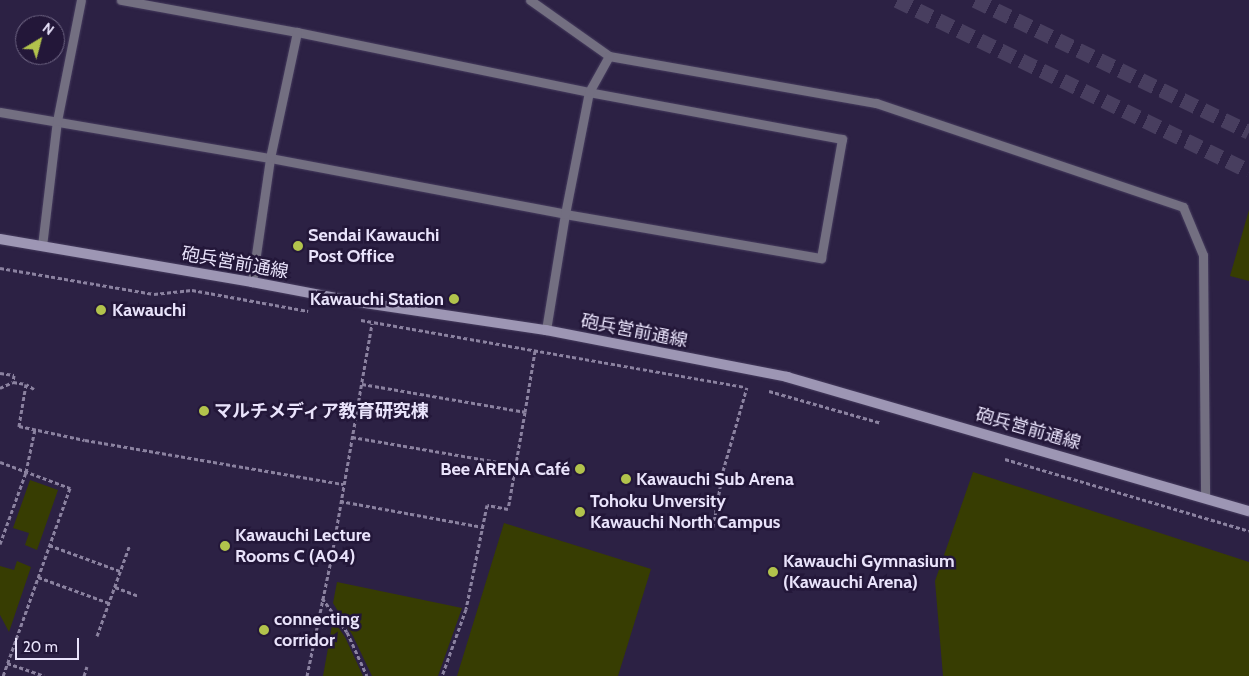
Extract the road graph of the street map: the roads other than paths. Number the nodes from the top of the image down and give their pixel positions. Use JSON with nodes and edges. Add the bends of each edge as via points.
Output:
{"nodes":[{"id":1,"x":82,"y":0,"type":"edge"},
{"id":2,"x":121,"y":0,"type":"edge"},
{"id":3,"x":530,"y":0,"type":"edge"},
{"id":4,"x":297,"y":32,"type":"junction"},
{"id":5,"x":609,"y":56,"type":"junction"},
{"id":6,"x":589,"y":92,"type":"junction"},
{"id":7,"x":0,"y":112,"type":"edge"},
{"id":8,"x":57,"y":121,"type":"junction"},
{"id":9,"x":270,"y":158,"type":"junction"},
{"id":10,"x":565,"y":214,"type":"junction"},
{"id":11,"x":0,"y":239,"type":"edge"},
{"id":12,"x":42,"y":246,"type":"junction"},
{"id":13,"x":252,"y":282,"type":"junction"},
{"id":14,"x":546,"y":330,"type":"junction"},
{"id":15,"x":1205,"y":498,"type":"junction"},
{"id":16,"x":1249,"y":511,"type":"edge"}],
"edges":[{"from":1,"to":8,"type":"lane"},
{"from":2,"to":4,"type":"lane"},
{"from":3,"to":5,"type":"lane"},
{"from":4,"to":6,"type":"lane"},
{"from":4,"to":9,"type":"lane"},
{"from":5,"to":6,"type":"lane"},
{"from":5,"to":15,"type":"lane","via":[[876,103],[1183,207],[1203,255]]},
{"from":6,"to":10,"type":"lane"},
{"from":6,"to":10,"type":"lane","via":[[842,139],[821,258]]},
{"from":7,"to":8,"type":"lane"},
{"from":8,"to":9,"type":"lane"},
{"from":8,"to":12,"type":"lane"},
{"from":9,"to":10,"type":"lane"},
{"from":9,"to":13,"type":"lane"},
{"from":10,"to":14,"type":"lane"},
{"from":11,"to":12,"type":"street","name":"砲兵営前通線"},
{"from":12,"to":13,"type":"street","name":"砲兵営前通線"},
{"from":13,"to":14,"type":"street","name":"砲兵営前通線","via":[[358,302]]},
{"from":14,"to":15,"type":"street","name":"砲兵営前通線","via":[[787,377]]},
{"from":15,"to":16,"type":"street","name":"砲兵営前通線"}]}
